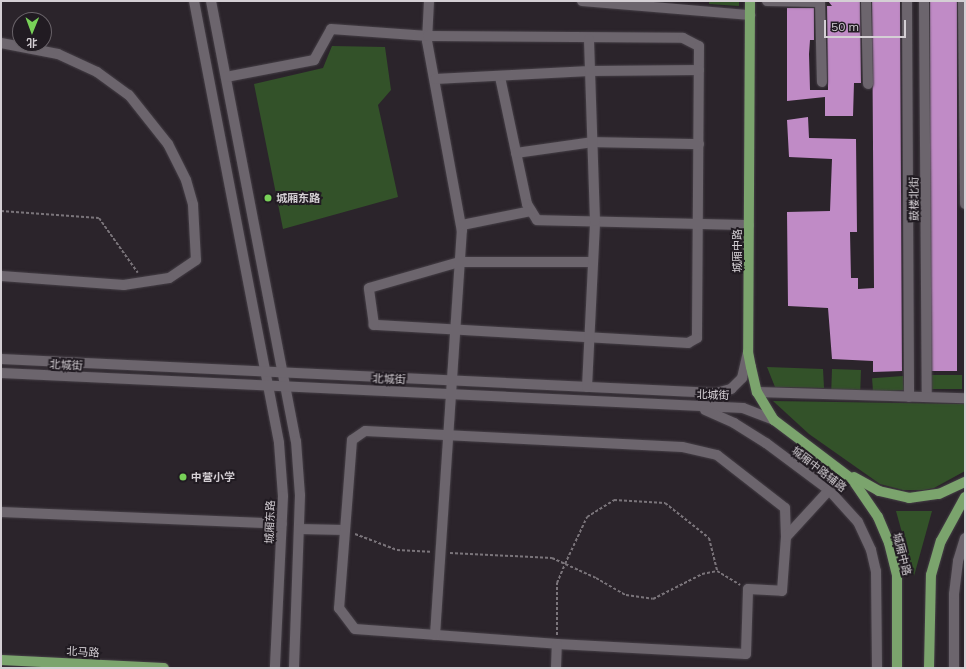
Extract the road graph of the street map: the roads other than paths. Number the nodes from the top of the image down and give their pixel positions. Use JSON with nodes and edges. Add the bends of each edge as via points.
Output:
{"nodes":[{"id":1,"x":194,"y":1,"type":"edge"},
{"id":2,"x":211,"y":1,"type":"edge"},
{"id":3,"x":429,"y":1,"type":"edge"},
{"id":4,"x":582,"y":1,"type":"edge"},
{"id":5,"x":750,"y":1,"type":"edge"},
{"id":6,"x":767,"y":1,"type":"edge"},
{"id":7,"x":866,"y":1,"type":"edge"},
{"id":8,"x":907,"y":1,"type":"edge"},
{"id":9,"x":924,"y":1,"type":"edge"},
{"id":10,"x":963,"y":1,"type":"edge"},
{"id":11,"x":750,"y":15,"type":"junction"},
{"id":12,"x":428,"y":36,"type":"junction"},
{"id":13,"x":590,"y":39,"type":"junction"},
{"id":14,"x":1,"y":43,"type":"edge"},
{"id":15,"x":699,"y":70,"type":"junction"},
{"id":16,"x":590,"y":71,"type":"junction"},
{"id":17,"x":226,"y":76,"type":"junction"},
{"id":18,"x":500,"y":77,"type":"junction"},
{"id":19,"x":435,"y":79,"type":"junction"},
{"id":20,"x":822,"y":82,"type":"dead end"},
{"id":21,"x":868,"y":84,"type":"dead end"},
{"id":22,"x":593,"y":142,"type":"junction"},
{"id":23,"x":699,"y":144,"type":"junction"},
{"id":24,"x":516,"y":152,"type":"junction"},
{"id":25,"x":965,"y":204,"type":"edge"},
{"id":26,"x":531,"y":211,"type":"junction"},
{"id":27,"x":596,"y":221,"type":"junction"},
{"id":28,"x":462,"y":225,"type":"junction"},
{"id":29,"x":699,"y":225,"type":"junction"},
{"id":30,"x":749,"y":226,"type":"junction"},
{"id":31,"x":460,"y":262,"type":"junction"},
{"id":32,"x":593,"y":262,"type":"junction"},
{"id":33,"x":1,"y":276,"type":"edge"},
{"id":34,"x":457,"y":330,"type":"junction"},
{"id":35,"x":590,"y":338,"type":"junction"},
{"id":36,"x":748,"y":352,"type":"junction"},
{"id":37,"x":1,"y":359,"type":"edge"},
{"id":38,"x":266,"y":373,"type":"junction"},
{"id":39,"x":1,"y":374,"type":"edge"},
{"id":40,"x":283,"y":374,"type":"junction"},
{"id":41,"x":455,"y":381,"type":"junction"},
{"id":42,"x":268,"y":386,"type":"junction"},
{"id":43,"x":285,"y":387,"type":"junction"},
{"id":44,"x":587,"y":387,"type":"junction"},
{"id":45,"x":757,"y":392,"type":"junction"},
{"id":46,"x":449,"y":393,"type":"junction"},
{"id":47,"x":909,"y":397,"type":"junction"},
{"id":48,"x":927,"y":397,"type":"junction"},
{"id":49,"x":965,"y":398,"type":"edge"},
{"id":50,"x":692,"y":406,"type":"junction"},
{"id":51,"x":774,"y":420,"type":"junction"},
{"id":52,"x":447,"y":435,"type":"junction"},
{"id":53,"x":834,"y":464,"type":"junction"},
{"id":54,"x":965,"y":482,"type":"edge"},
{"id":55,"x":829,"y":490,"type":"junction"},
{"id":56,"x":965,"y":497,"type":"edge"},
{"id":57,"x":1,"y":512,"type":"edge"},
{"id":58,"x":282,"y":524,"type":"junction"},
{"id":59,"x":300,"y":529,"type":"junction"},
{"id":60,"x":345,"y":530,"type":"junction"},
{"id":61,"x":786,"y":537,"type":"junction"},
{"id":62,"x":965,"y":538,"type":"edge"},
{"id":63,"x":435,"y":635,"type":"junction"},
{"id":64,"x":557,"y":644,"type":"junction"},
{"id":65,"x":1,"y":660,"type":"edge"},
{"id":66,"x":164,"y":668,"type":"edge"},
{"id":67,"x":275,"y":668,"type":"edge"},
{"id":68,"x":294,"y":668,"type":"edge"},
{"id":69,"x":556,"y":668,"type":"edge"},
{"id":70,"x":877,"y":668,"type":"edge"},
{"id":71,"x":897,"y":668,"type":"edge"},
{"id":72,"x":929,"y":668,"type":"edge"},
{"id":73,"x":954,"y":668,"type":"edge"}],
"edges":[{"from":1,"to":38,"type":"street","name":"城厢东路"},
{"from":2,"to":17,"type":"street"},
{"from":3,"to":12,"type":"street"},
{"from":4,"to":11,"type":"street"},
{"from":5,"to":11,"type":"main road","name":"城厢中路"},
{"from":6,"to":20,"type":"street","via":[[820,2]]},
{"from":7,"to":21,"type":"street"},
{"from":8,"to":47,"type":"street","name":"鼓楼北街"},
{"from":9,"to":48,"type":"street","name":"鼓楼北街"},
{"from":10,"to":25,"type":"street"},
{"from":11,"to":30,"type":"main road","name":"城厢中路"},
{"from":12,"to":13,"type":"street"},
{"from":12,"to":17,"type":"street","via":[[331,29],[314,60]]},
{"from":12,"to":19,"type":"street"},
{"from":13,"to":15,"type":"street","via":[[683,38],[699,46]]},
{"from":13,"to":16,"type":"street"},
{"from":14,"to":33,"type":"street","via":[[58,54],[97,72],[129,95],[168,144],[186,180],[193,205],[196,260],[169,278],[124,285]]},
{"from":15,"to":16,"type":"street"},
{"from":15,"to":23,"type":"street"},
{"from":16,"to":18,"type":"street"},
{"from":16,"to":22,"type":"street"},
{"from":17,"to":40,"type":"street"},
{"from":18,"to":19,"type":"street"},
{"from":18,"to":24,"type":"street"},
{"from":19,"to":28,"type":"street"},
{"from":22,"to":23,"type":"street"},
{"from":22,"to":24,"type":"street"},
{"from":22,"to":27,"type":"street"},
{"from":23,"to":29,"type":"street"},
{"from":24,"to":26,"type":"street","via":[[527,204]]},
{"from":26,"to":27,"type":"street","via":[[537,220]]},
{"from":26,"to":28,"type":"street"},
{"from":27,"to":29,"type":"street"},
{"from":27,"to":32,"type":"street"},
{"from":28,"to":31,"type":"street"},
{"from":29,"to":30,"type":"street"},
{"from":29,"to":35,"type":"street","via":[[697,338],[688,343]]},
{"from":30,"to":36,"type":"main road","name":"城厢中路"},
{"from":31,"to":32,"type":"street"},
{"from":31,"to":34,"type":"street"},
{"from":31,"to":34,"type":"street","via":[[369,288],[374,324]]},
{"from":32,"to":35,"type":"street"},
{"from":34,"to":35,"type":"street"},
{"from":34,"to":41,"type":"street"},
{"from":35,"to":44,"type":"street"},
{"from":36,"to":44,"type":"street","name":"北城街","via":[[742,378],[723,392],[692,393]]},
{"from":36,"to":45,"type":"main road","name":"城厢中路"},
{"from":37,"to":38,"type":"street","name":"北城街"},
{"from":38,"to":40,"type":"street","name":"北城街"},
{"from":38,"to":42,"type":"street","name":"城厢东路"},
{"from":39,"to":42,"type":"street","name":"北城街"},
{"from":40,"to":41,"type":"street","name":"北城街"},
{"from":40,"to":43,"type":"street"},
{"from":41,"to":44,"type":"street","name":"北城街"},
{"from":41,"to":46,"type":"street"},
{"from":42,"to":43,"type":"street","name":"北城街"},
{"from":42,"to":58,"type":"street","name":"城厢东路","via":[[279,443]]},
{"from":43,"to":46,"type":"street","name":"北城街"},
{"from":43,"to":59,"type":"street","via":[[298,464]]},
{"from":45,"to":47,"type":"street"},
{"from":45,"to":51,"type":"main road","name":"城厢中路"},
{"from":46,"to":50,"type":"street","name":"北城街"},
{"from":46,"to":52,"type":"street"},
{"from":47,"to":48,"type":"street"},
{"from":48,"to":49,"type":"street"},
{"from":50,"to":51,"type":"street","name":"北城街","via":[[743,408]]},
{"from":50,"to":55,"type":"street","name":"城厢中路辅路","via":[[734,423]]},
{"from":51,"to":53,"type":"main road","name":"城厢中路"},
{"from":52,"to":60,"type":"street","via":[[365,431],[352,440]]},
{"from":52,"to":61,"type":"street","via":[[682,447],[717,455],[785,508]]},
{"from":52,"to":63,"type":"street"},
{"from":53,"to":54,"type":"main road","name":"城厢中路","via":[[879,491],[902,497],[939,494]]},
{"from":53,"to":71,"type":"main road","name":"城厢中路","via":[[860,488],[878,517],[889,543],[898,586]]},
{"from":55,"to":61,"type":"street"},
{"from":55,"to":70,"type":"street","name":"城厢中路辅路","via":[[858,522],[874,559],[877,590]]},
{"from":56,"to":72,"type":"main road","via":[[941,541],[931,575]]},
{"from":57,"to":58,"type":"street"},
{"from":58,"to":67,"type":"street","name":"城厢东路"},
{"from":59,"to":60,"type":"street"},
{"from":59,"to":68,"type":"street"},
{"from":60,"to":63,"type":"street","via":[[339,608],[355,629]]},
{"from":61,"to":64,"type":"street","via":[[782,591],[748,589],[746,654]]},
{"from":62,"to":73,"type":"street","via":[[958,560],[954,594]]},
{"from":63,"to":64,"type":"street"},
{"from":64,"to":69,"type":"street"},
{"from":65,"to":66,"type":"main road","name":"北马路"}]}
